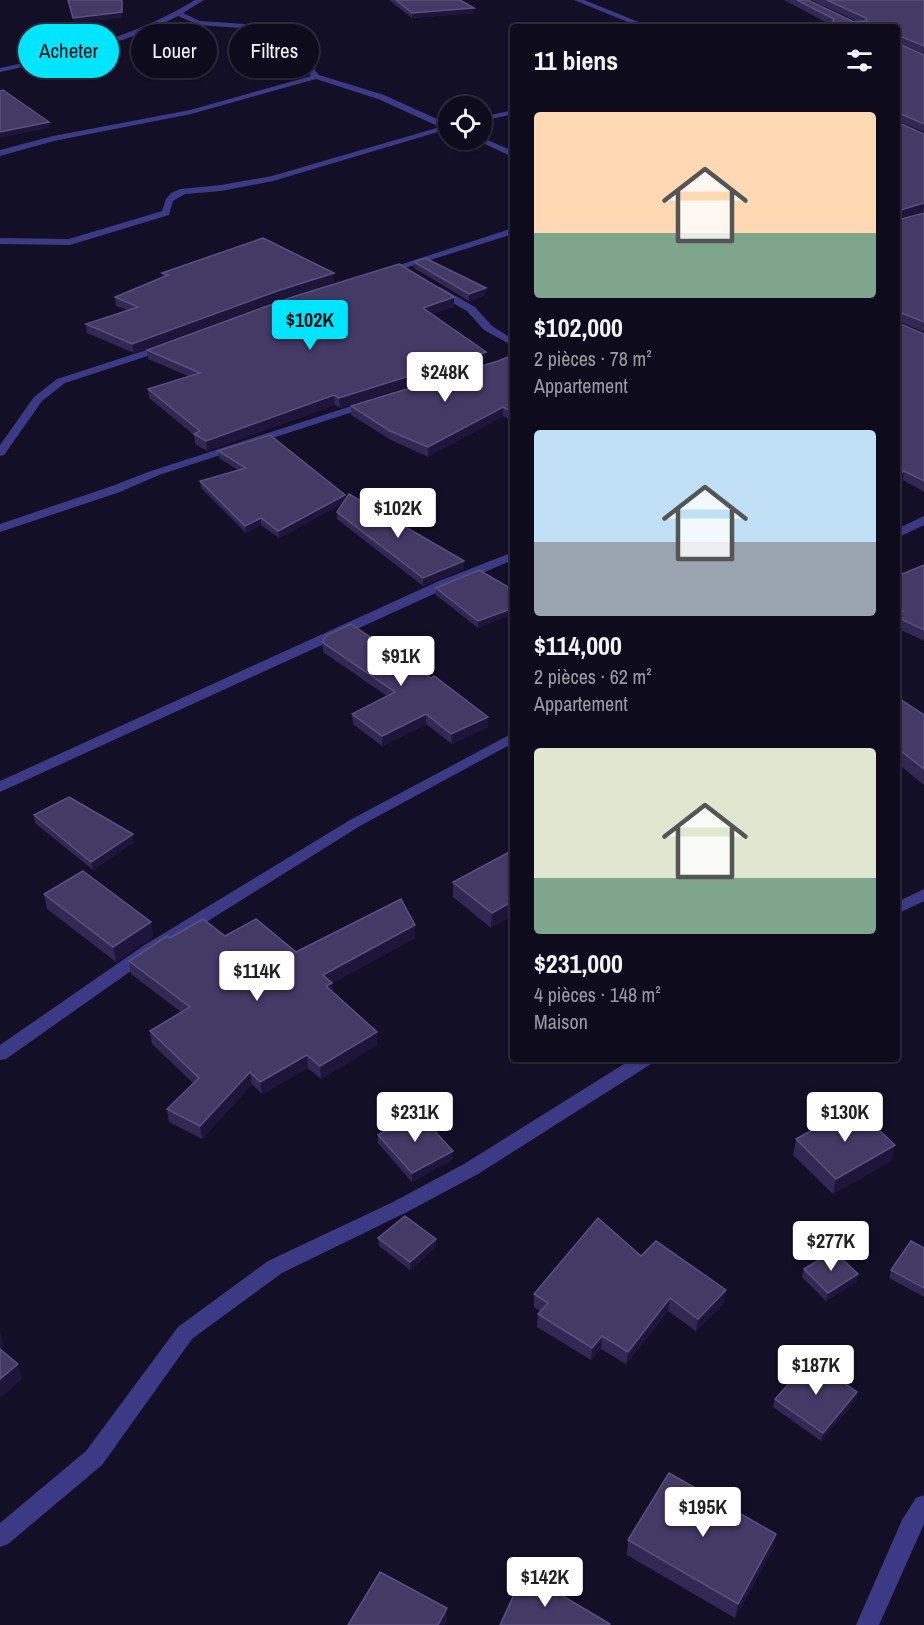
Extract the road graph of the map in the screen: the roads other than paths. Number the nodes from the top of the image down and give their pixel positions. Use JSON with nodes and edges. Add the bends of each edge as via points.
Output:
{"nodes":[{"id":1,"x":200,"y":0,"type":"edge"},
{"id":2,"x":578,"y":0,"type":"edge"},
{"id":3,"x":179,"y":14,"type":"junction"},
{"id":4,"x":639,"y":24,"type":"edge"},
{"id":5,"x":229,"y":25,"type":"edge"},
{"id":6,"x":0,"y":70,"type":"edge"},
{"id":7,"x":312,"y":78,"type":"edge"},
{"id":8,"x":319,"y":78,"type":"edge"},
{"id":9,"x":510,"y":113,"type":"edge"},
{"id":10,"x":492,"y":117,"type":"edge"},
{"id":11,"x":438,"y":123,"type":"edge"},
{"id":12,"x":438,"y":130,"type":"edge"},
{"id":13,"x":492,"y":145,"type":"edge"},
{"id":14,"x":0,"y":153,"type":"edge"},
{"id":15,"x":510,"y":153,"type":"edge"},
{"id":16,"x":510,"y":232,"type":"edge"},
{"id":17,"x":0,"y":241,"type":"edge"},
{"id":18,"x":380,"y":273,"type":"edge"},
{"id":19,"x":430,"y":285,"type":"edge"},
{"id":20,"x":510,"y":341,"type":"edge"},
{"id":21,"x":171,"y":345,"type":"edge"},
{"id":22,"x":379,"y":400,"type":"edge"},
{"id":23,"x":0,"y":453,"type":"edge"},
{"id":24,"x":924,"y":520,"type":"edge"},
{"id":25,"x":0,"y":528,"type":"edge"},
{"id":26,"x":900,"y":532,"type":"edge"},
{"id":27,"x":510,"y":557,"type":"edge"},
{"id":28,"x":510,"y":739,"type":"edge"},
{"id":29,"x":0,"y":787,"type":"edge"},
{"id":30,"x":924,"y":894,"type":"edge"},
{"id":31,"x":900,"y":907,"type":"edge"},
{"id":32,"x":0,"y":1054,"type":"edge"},
{"id":33,"x":640,"y":1062,"type":"edge"},
{"id":34,"x":924,"y":1505,"type":"edge"},
{"id":35,"x":0,"y":1537,"type":"edge"},
{"id":36,"x":867,"y":1625,"type":"edge"}],
"edges":[{"from":1,"to":3,"type":"street"},
{"from":2,"to":4,"type":"street"},
{"from":3,"to":5,"type":"street","via":[[199,22]]},
{"from":3,"to":6,"type":"street","via":[[121,41]]},
{"from":7,"to":14,"type":"street","via":[[190,112]]},
{"from":8,"to":11,"type":"street","via":[[381,97]]},
{"from":9,"to":10,"type":"street"},
{"from":12,"to":17,"type":"street","via":[[273,178],[183,191],[169,201],[166,213],[89,238],[50,243]]},
{"from":13,"to":15,"type":"street"},
{"from":16,"to":18,"type":"street","via":[[406,270]]},
{"from":19,"to":20,"type":"street","via":[[471,309],[488,328]]},
{"from":21,"to":23,"type":"street","via":[[61,381],[38,399]]},
{"from":22,"to":25,"type":"street"},
{"from":24,"to":26,"type":"street"},
{"from":27,"to":29,"type":"street"},
{"from":28,"to":32,"type":"street","via":[[355,823],[148,950]]},
{"from":30,"to":31,"type":"street"},
{"from":33,"to":35,"type":"street","via":[[471,1169],[275,1267],[185,1333],[94,1458]]},
{"from":34,"to":36,"type":"street","via":[[910,1527]]}]}
